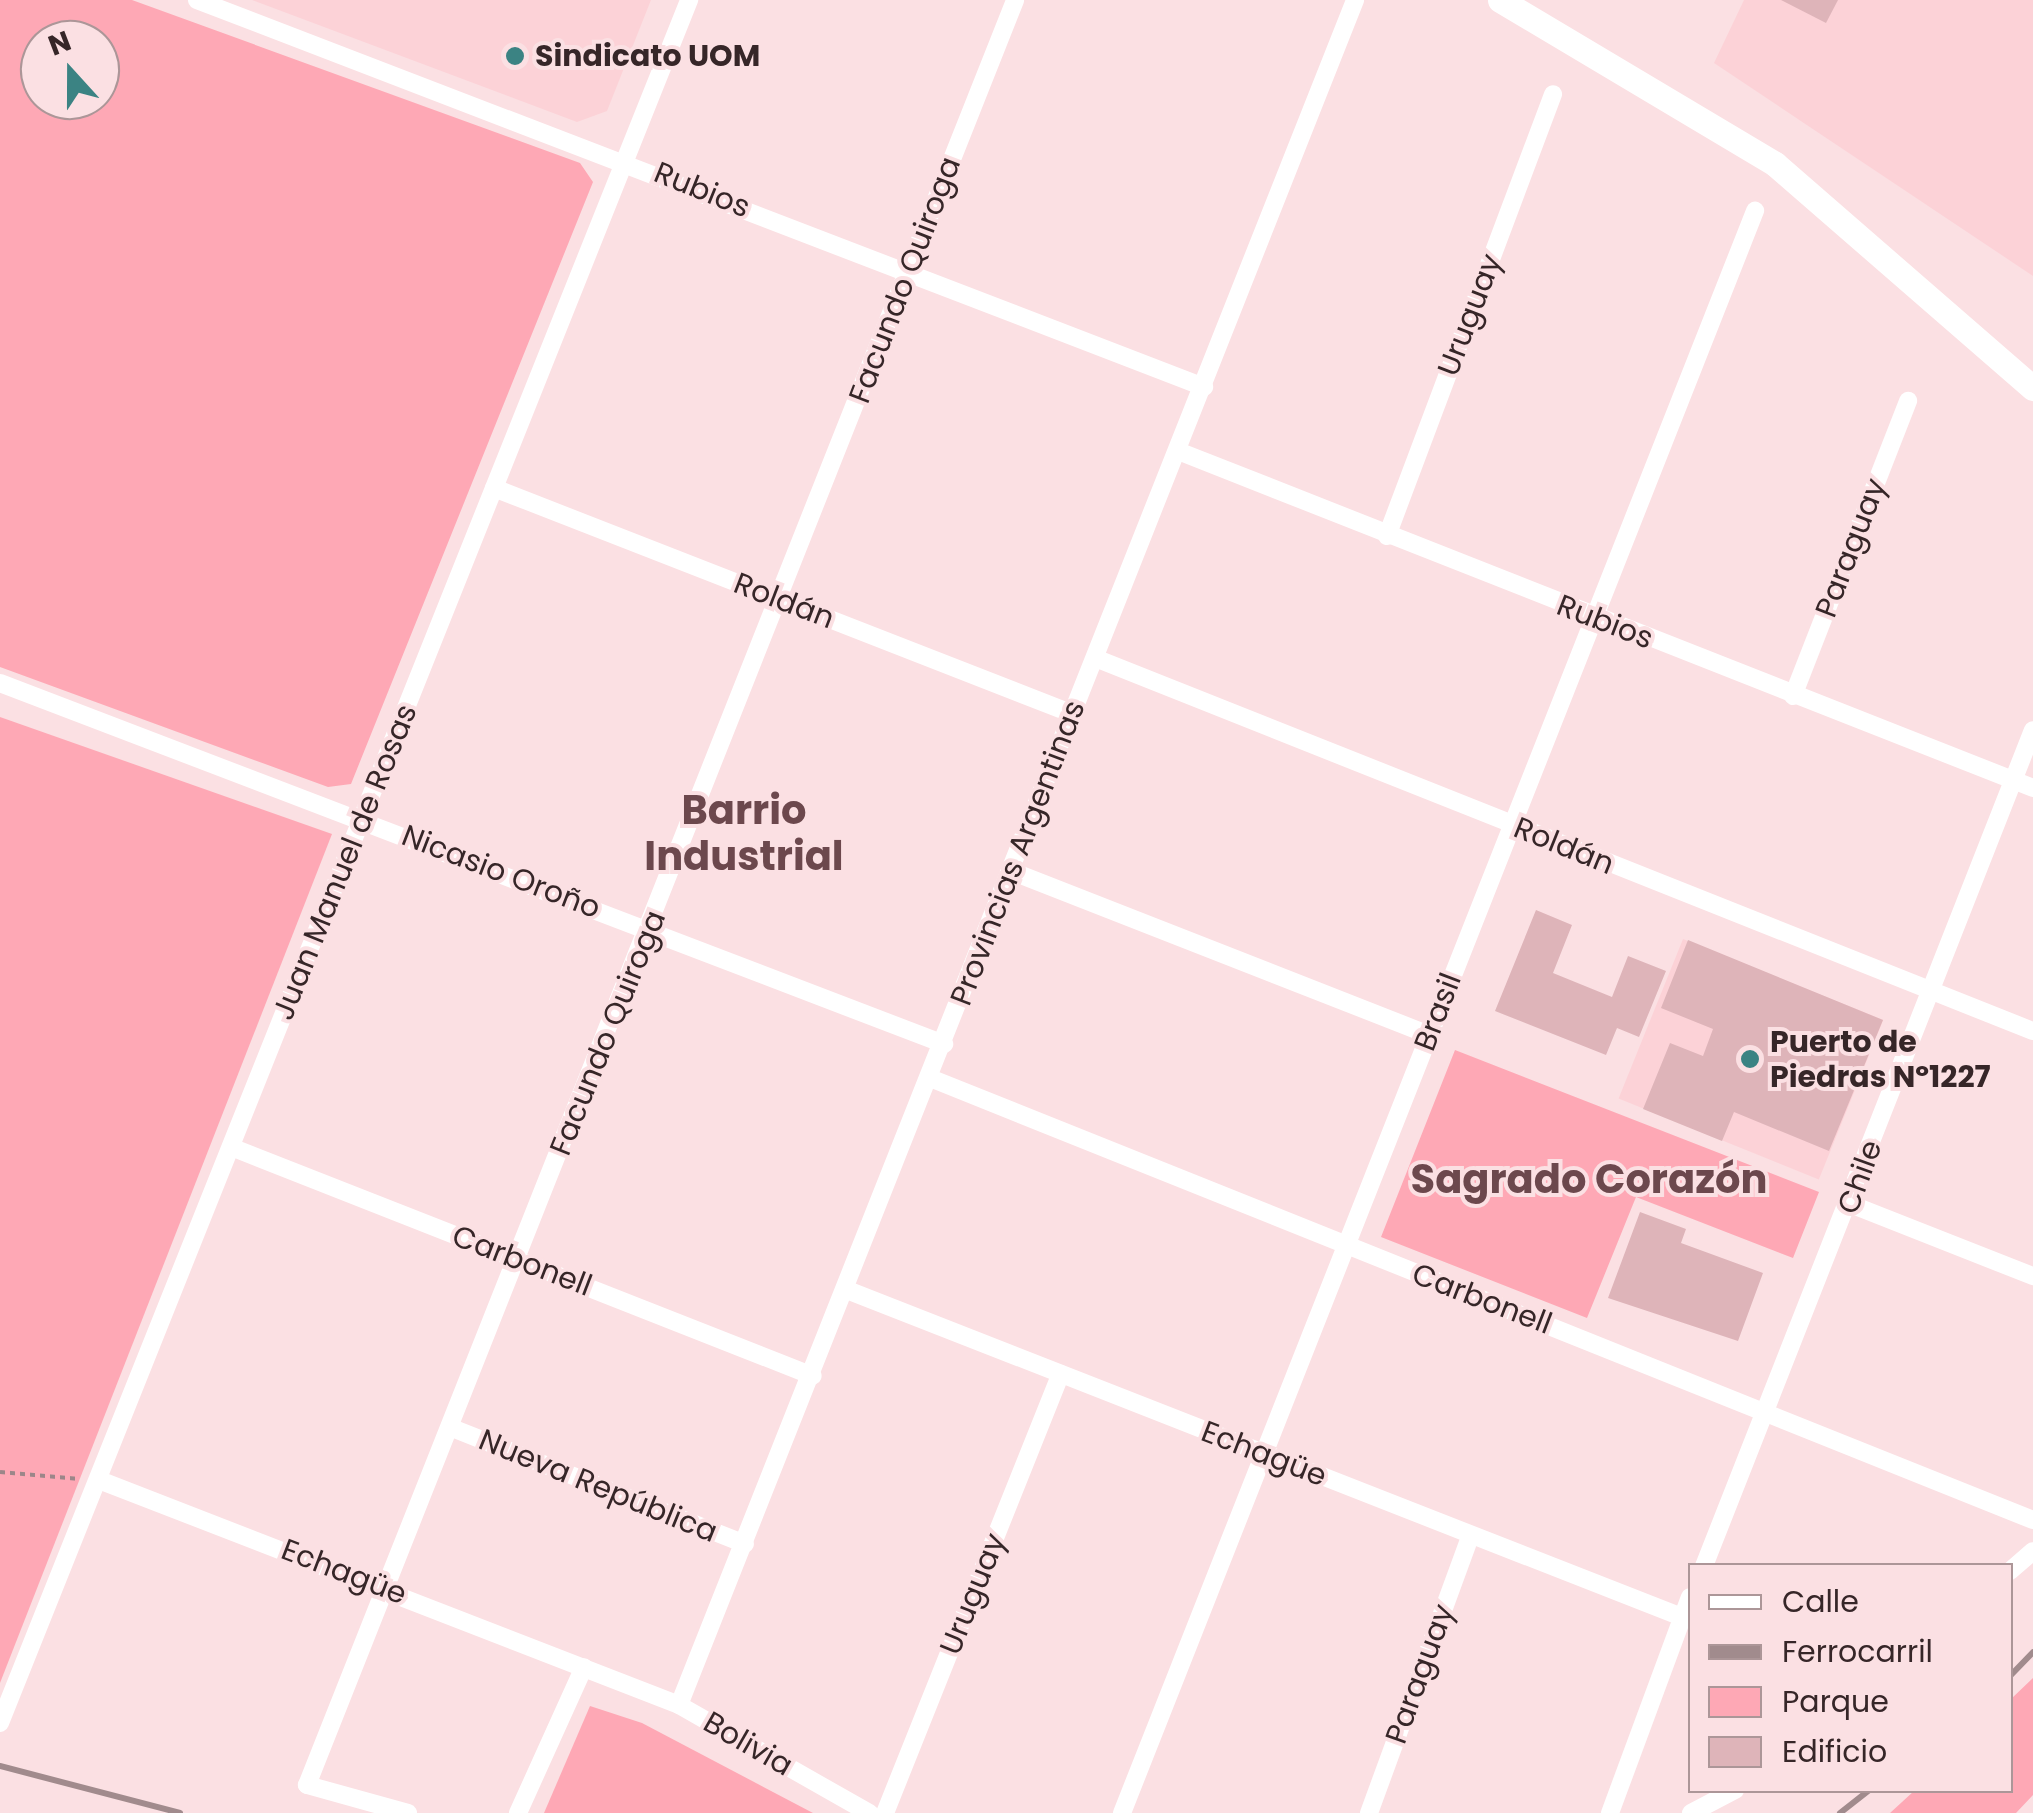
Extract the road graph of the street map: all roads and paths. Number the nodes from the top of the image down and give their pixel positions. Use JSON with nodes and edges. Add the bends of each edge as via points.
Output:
{"nodes":[{"id":1,"x":197,"y":0,"type":"edge"},
{"id":2,"x":689,"y":0,"type":"edge"},
{"id":3,"x":1015,"y":0,"type":"edge"},
{"id":4,"x":1355,"y":0,"type":"edge"},
{"id":5,"x":1500,"y":0,"type":"edge"},
{"id":6,"x":1553,"y":94,"type":"dead end"},
{"id":7,"x":625,"y":159,"type":"junction"},
{"id":8,"x":1755,"y":212,"type":"dead end"},
{"id":9,"x":908,"y":272,"type":"junction"},
{"id":10,"x":1204,"y":387,"type":"junction"},
{"id":11,"x":2033,"y":388,"type":"edge"},
{"id":12,"x":1908,"y":401,"type":"dead end"},
{"id":13,"x":1178,"y":452,"type":"junction"},
{"id":14,"x":494,"y":488,"type":"junction"},
{"id":15,"x":1386,"y":536,"type":"junction"},
{"id":16,"x":780,"y":600,"type":"junction"},
{"id":17,"x":1595,"y":619,"type":"junction"},
{"id":18,"x":1095,"y":658,"type":"junction"},
{"id":19,"x":0,"y":683,"type":"edge"},
{"id":20,"x":1794,"y":696,"type":"junction"},
{"id":21,"x":1072,"y":714,"type":"junction"},
{"id":22,"x":2033,"y":730,"type":"edge"},
{"id":23,"x":2013,"y":780,"type":"junction"},
{"id":24,"x":2033,"y":788,"type":"edge"},
{"id":25,"x":363,"y":818,"type":"junction"},
{"id":26,"x":1512,"y":825,"type":"junction"},
{"id":27,"x":1011,"y":871,"type":"junction"},
{"id":28,"x":649,"y":929,"type":"junction"},
{"id":29,"x":1929,"y":992,"type":"junction"},
{"id":30,"x":2033,"y":1032,"type":"edge"},
{"id":31,"x":1430,"y":1035,"type":"junction"},
{"id":32,"x":944,"y":1044,"type":"junction"},
{"id":33,"x":930,"y":1078,"type":"junction"},
{"id":34,"x":231,"y":1147,"type":"junction"},
{"id":35,"x":1850,"y":1204,"type":"junction"},
{"id":36,"x":1346,"y":1246,"type":"junction"},
{"id":37,"x":518,"y":1259,"type":"junction"},
{"id":38,"x":2033,"y":1276,"type":"edge"},
{"id":39,"x":847,"y":1290,"type":"junction"},
{"id":40,"x":1061,"y":1374,"type":"junction"},
{"id":41,"x":813,"y":1376,"type":"junction"},
{"id":42,"x":1770,"y":1412,"type":"junction"},
{"id":43,"x":452,"y":1428,"type":"junction"},
{"id":44,"x":1264,"y":1454,"type":"junction"},
{"id":45,"x":0,"y":1472,"type":"edge"},
{"id":46,"x":99,"y":1480,"type":"junction"},
{"id":47,"x":2033,"y":1520,"type":"edge"},
{"id":48,"x":1472,"y":1535,"type":"junction"},
{"id":49,"x":745,"y":1544,"type":"junction"},
{"id":50,"x":2033,"y":1550,"type":"edge"},
{"id":51,"x":1705,"y":1563,"type":"edge"},
{"id":52,"x":2013,"y":1568,"type":"edge"},
{"id":53,"x":388,"y":1588,"type":"junction"},
{"id":54,"x":1688,"y":1603,"type":"edge"},
{"id":55,"x":1682,"y":1617,"type":"junction"},
{"id":56,"x":584,"y":1667,"type":"junction"},
{"id":57,"x":679,"y":1705,"type":"junction"},
{"id":58,"x":1,"y":1724,"type":"edge"},
{"id":59,"x":1729,"y":1793,"type":"edge"},
{"id":60,"x":408,"y":1813,"type":"edge"},
{"id":61,"x":518,"y":1813,"type":"edge"},
{"id":62,"x":869,"y":1813,"type":"edge"},
{"id":63,"x":885,"y":1813,"type":"edge"},
{"id":64,"x":1122,"y":1813,"type":"edge"},
{"id":65,"x":1369,"y":1813,"type":"edge"},
{"id":66,"x":1610,"y":1813,"type":"edge"},
{"id":67,"x":1692,"y":1813,"type":"edge"}],
"edges":[{"from":1,"to":7,"type":"street","name":"Rubios"},
{"from":2,"to":7,"type":"street","name":"Juan Manuel de Rosas"},
{"from":3,"to":9,"type":"street","name":"Facundo Quiroga"},
{"from":4,"to":10,"type":"street","name":"Provincias Argentinas"},
{"from":5,"to":11,"type":"main road","via":[[1775,164]]},
{"from":6,"to":15,"type":"street","name":"Uruguay"},
{"from":7,"to":9,"type":"street","name":"Rubios"},
{"from":7,"to":14,"type":"street","name":"Juan Manuel de Rosas"},
{"from":8,"to":17,"type":"street","name":"Brasil"},
{"from":9,"to":10,"type":"street","name":"Rubios"},
{"from":9,"to":16,"type":"street","name":"Facundo Quiroga"},
{"from":10,"to":13,"type":"street","name":"Provincias Argentinas"},
{"from":12,"to":20,"type":"street","name":"Paraguay"},
{"from":13,"to":15,"type":"street","name":"Rubios"},
{"from":13,"to":18,"type":"street","name":"Provincias Argentinas"},
{"from":14,"to":16,"type":"street","name":"Roldán"},
{"from":14,"to":25,"type":"street","name":"Juan Manuel de Rosas"},
{"from":15,"to":17,"type":"street","name":"Rubios"},
{"from":16,"to":21,"type":"street","name":"Roldán"},
{"from":16,"to":28,"type":"street","name":"Facundo Quiroga"},
{"from":17,"to":20,"type":"street","name":"Rubios"},
{"from":17,"to":26,"type":"street","name":"Brasil"},
{"from":18,"to":21,"type":"street","name":"Provincias Argentinas"},
{"from":18,"to":26,"type":"street","name":"Roldán"},
{"from":19,"to":25,"type":"street","name":"Nicasio Oroño"},
{"from":20,"to":23,"type":"street","name":"Rubios"},
{"from":21,"to":27,"type":"street","name":"Provincias Argentinas"},
{"from":22,"to":23,"type":"street","name":"Chile"},
{"from":23,"to":24,"type":"street","name":"Rubios"},
{"from":23,"to":29,"type":"street","name":"Chile"},
{"from":25,"to":28,"type":"street","name":"Nicasio Oroño"},
{"from":25,"to":34,"type":"street","name":"Juan Manuel de Rosas"},
{"from":26,"to":29,"type":"street","name":"Roldán"},
{"from":26,"to":31,"type":"street","name":"Brasil"},
{"from":27,"to":31,"type":"street"},
{"from":27,"to":32,"type":"street","name":"Provincias Argentinas"},
{"from":28,"to":32,"type":"street","name":"Nicasio Oroño"},
{"from":28,"to":37,"type":"street","name":"Facundo Quiroga"},
{"from":29,"to":30,"type":"street","name":"Roldán"},
{"from":29,"to":35,"type":"street","name":"Chile"},
{"from":31,"to":36,"type":"street","name":"Brasil"},
{"from":32,"to":33,"type":"street","name":"Provincias Argentinas"},
{"from":33,"to":36,"type":"street","name":"Carbonell"},
{"from":33,"to":39,"type":"street","name":"Provincias Argentinas"},
{"from":34,"to":37,"type":"street","name":"Carbonell"},
{"from":34,"to":46,"type":"street","name":"Juan Manuel de Rosas"},
{"from":35,"to":38,"type":"street"},
{"from":35,"to":42,"type":"street","name":"Chile"},
{"from":36,"to":42,"type":"street","name":"Carbonell"},
{"from":36,"to":44,"type":"street","name":"Brasil"},
{"from":37,"to":41,"type":"street","name":"Carbonell"},
{"from":37,"to":43,"type":"street","name":"Facundo Quiroga"},
{"from":39,"to":40,"type":"street","name":"Echagüe"},
{"from":39,"to":41,"type":"street","name":"Provincias Argentinas"},
{"from":40,"to":44,"type":"street","name":"Echagüe"},
{"from":40,"to":63,"type":"street","name":"Uruguay"},
{"from":41,"to":49,"type":"street","name":"Provincias Argentinas"},
{"from":42,"to":47,"type":"street","name":"Carbonell"},
{"from":42,"to":51,"type":"street","name":"Chile"},
{"from":43,"to":49,"type":"street","name":"Nueva República"},
{"from":43,"to":53,"type":"street","name":"Facundo Quiroga"},
{"from":44,"to":48,"type":"street","name":"Echagüe"},
{"from":44,"to":64,"type":"street","name":"Brasil"},
{"from":45,"to":46,"type":"path"},
{"from":46,"to":53,"type":"street","name":"Echagüe"},
{"from":46,"to":58,"type":"street","name":"Juan Manuel de Rosas"},
{"from":48,"to":55,"type":"street","name":"Echagüe"},
{"from":48,"to":65,"type":"street","name":"Paraguay"},
{"from":49,"to":57,"type":"street","name":"Provincias Argentinas"},
{"from":50,"to":52,"type":"street"},
{"from":53,"to":56,"type":"street","name":"Echagüe"},
{"from":53,"to":60,"type":"street","name":"Facundo Quiroga","via":[[307,1785]]},
{"from":54,"to":55,"type":"street"},
{"from":55,"to":66,"type":"street"},
{"from":56,"to":57,"type":"street","name":"Echagüe"},
{"from":56,"to":61,"type":"street"},
{"from":57,"to":62,"type":"street","name":"Bolivia"},
{"from":59,"to":67,"type":"street"}]}
